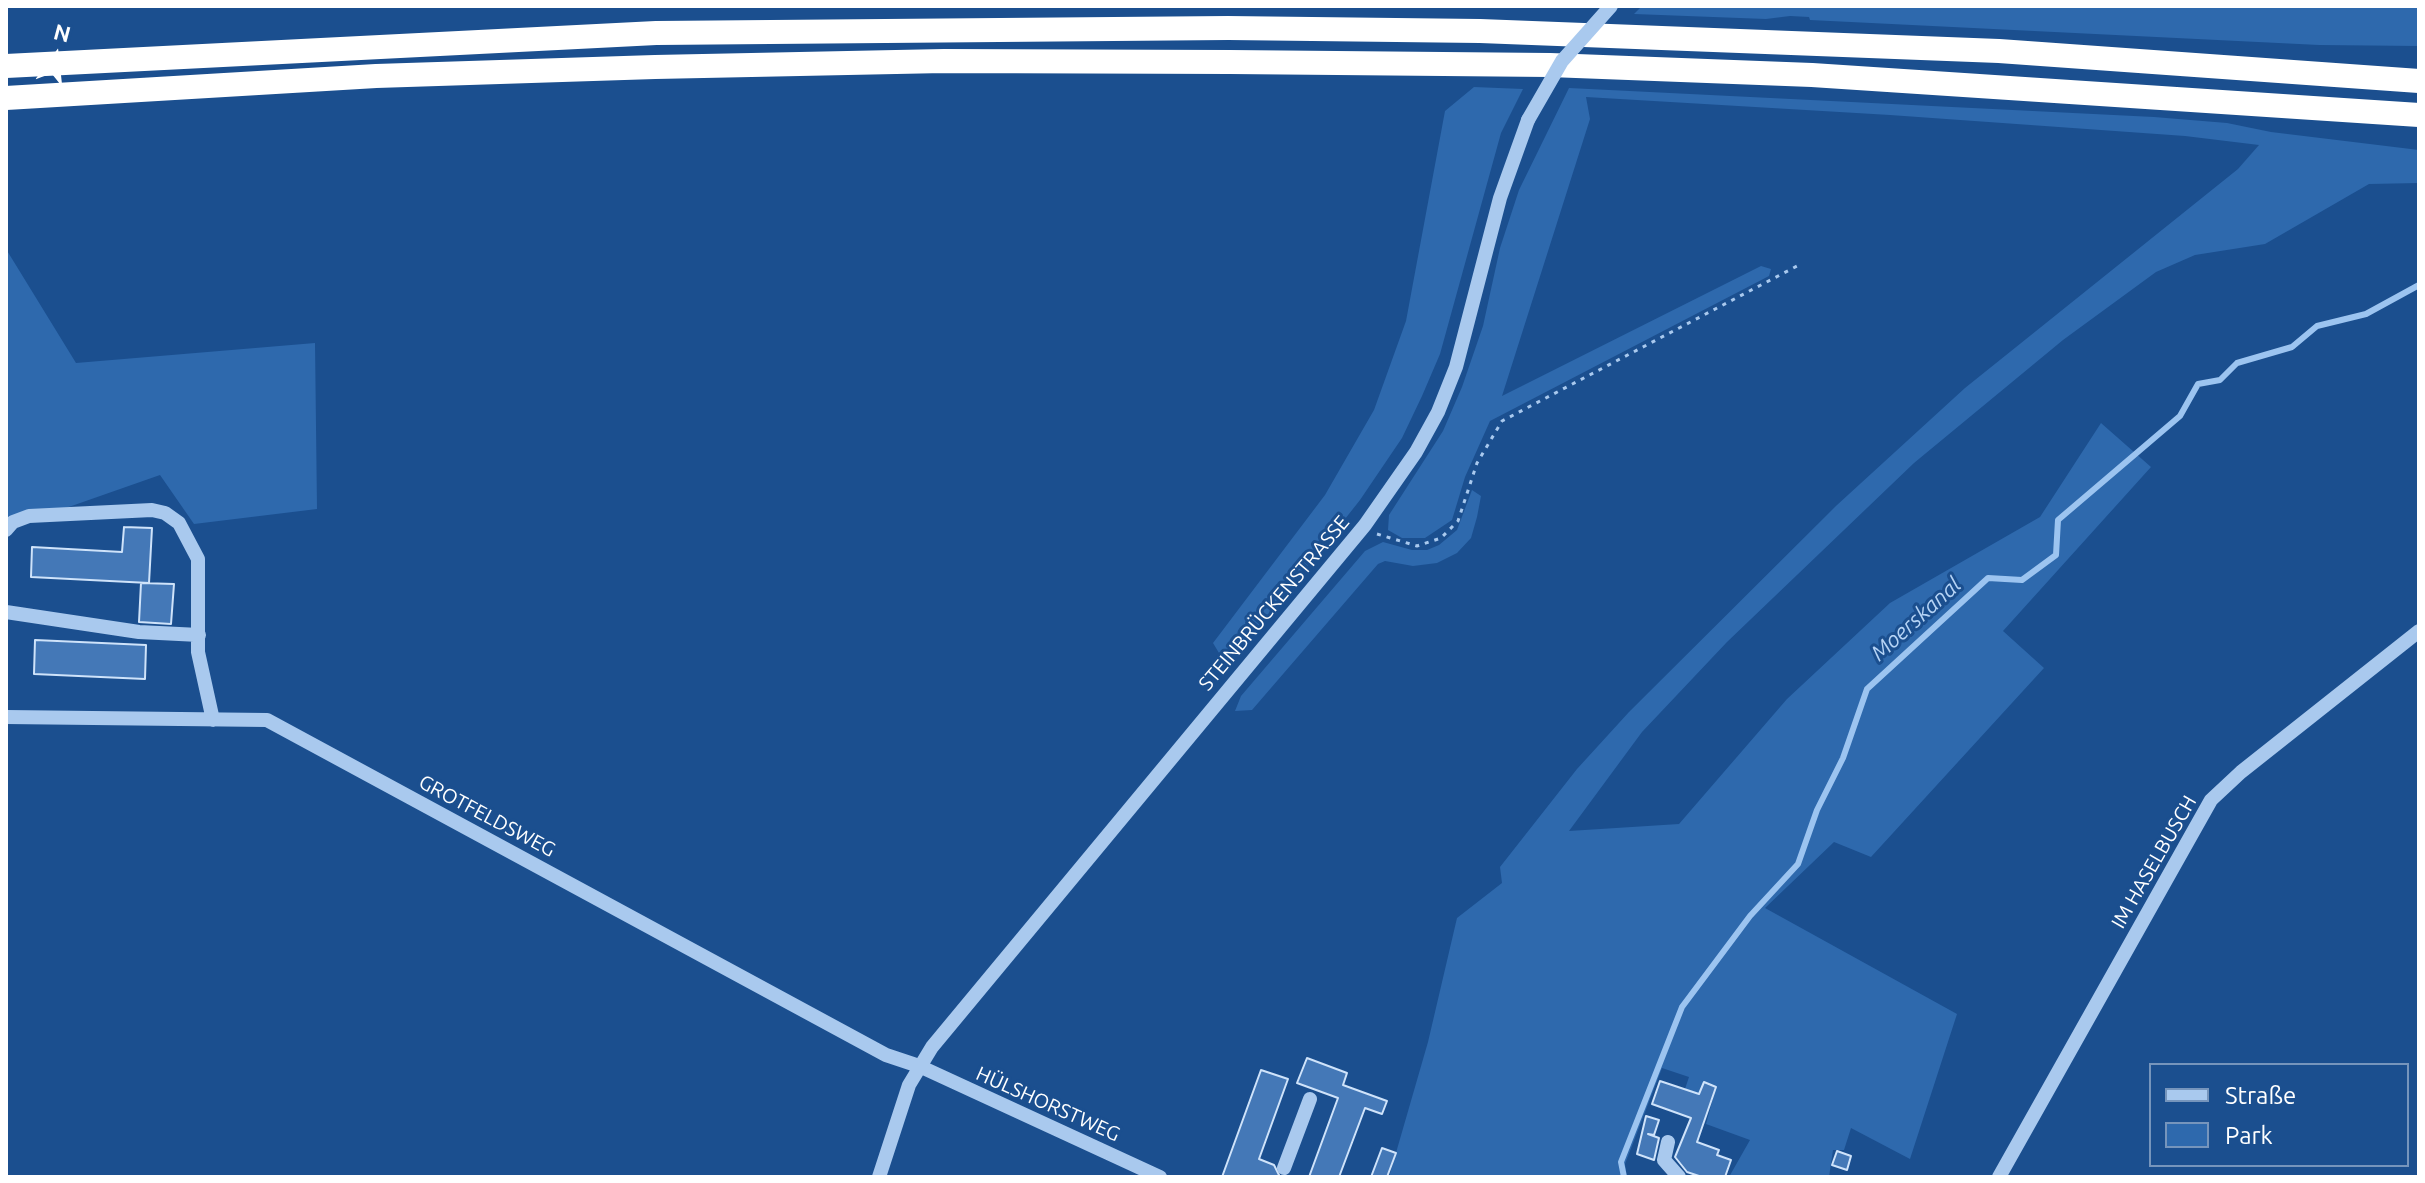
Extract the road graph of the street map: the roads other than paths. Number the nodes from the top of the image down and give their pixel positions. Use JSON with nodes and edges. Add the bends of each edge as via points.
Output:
{"nodes":[{"id":1,"x":1611,"y":6,"type":"edge"},
{"id":2,"x":6,"y":66,"type":"edge"},
{"id":3,"x":2419,"y":81,"type":"edge"},
{"id":4,"x":6,"y":98,"type":"edge"},
{"id":5,"x":2419,"y":115,"type":"edge"},
{"id":6,"x":6,"y":530,"type":"edge"},
{"id":7,"x":6,"y":612,"type":"edge"},
{"id":8,"x":2419,"y":631,"type":"edge"},
{"id":9,"x":199,"y":635,"type":"junction"},
{"id":10,"x":6,"y":717,"type":"edge"},
{"id":11,"x":213,"y":720,"type":"junction"},
{"id":12,"x":919,"y":1066,"type":"junction"},
{"id":13,"x":1310,"y":1099,"type":"dead end"},
{"id":14,"x":1668,"y":1142,"type":"dead end"},
{"id":15,"x":1284,"y":1168,"type":"dead end"},
{"id":16,"x":879,"y":1177,"type":"edge"},
{"id":17,"x":1160,"y":1177,"type":"edge"},
{"id":18,"x":1679,"y":1177,"type":"edge"},
{"id":19,"x":1999,"y":1177,"type":"edge"}],
"edges":[{"from":1,"to":12,"type":"street","name":"STEINBRÜCKENSTRASSE","bridge":true,"via":[[1562,61],[1528,120],[1504,183],[1456,367],[1438,412],[1401,475]]},
{"from":2,"to":3,"type":"highway","via":[[656,33],[1228,28],[1480,31],[1999,51]]},
{"from":4,"to":5,"type":"highway","via":[[376,76],[655,67],[1230,62],[1550,65],[1812,75]]},
{"from":6,"to":9,"type":"street","via":[[29,516],[165,513],[179,523],[198,559]]},
{"from":7,"to":9,"type":"street","via":[[139,632]]},
{"from":8,"to":19,"type":"street","name":"IM HASELBUSCH","via":[[2211,800]]},
{"from":9,"to":11,"type":"street"},
{"from":10,"to":11,"type":"street","name":"GROTFELDSWEG"},
{"from":11,"to":12,"type":"street","name":"GROTFELDSWEG","via":[[267,720],[886,1055]]},
{"from":12,"to":16,"type":"street","name":"STEINBRÜCKENSTRASSE"},
{"from":12,"to":17,"type":"street","name":"HÜLSHORSTWEG"},
{"from":13,"to":15,"type":"street"},
{"from":14,"to":18,"type":"street","via":[[1664,1160]]}]}
